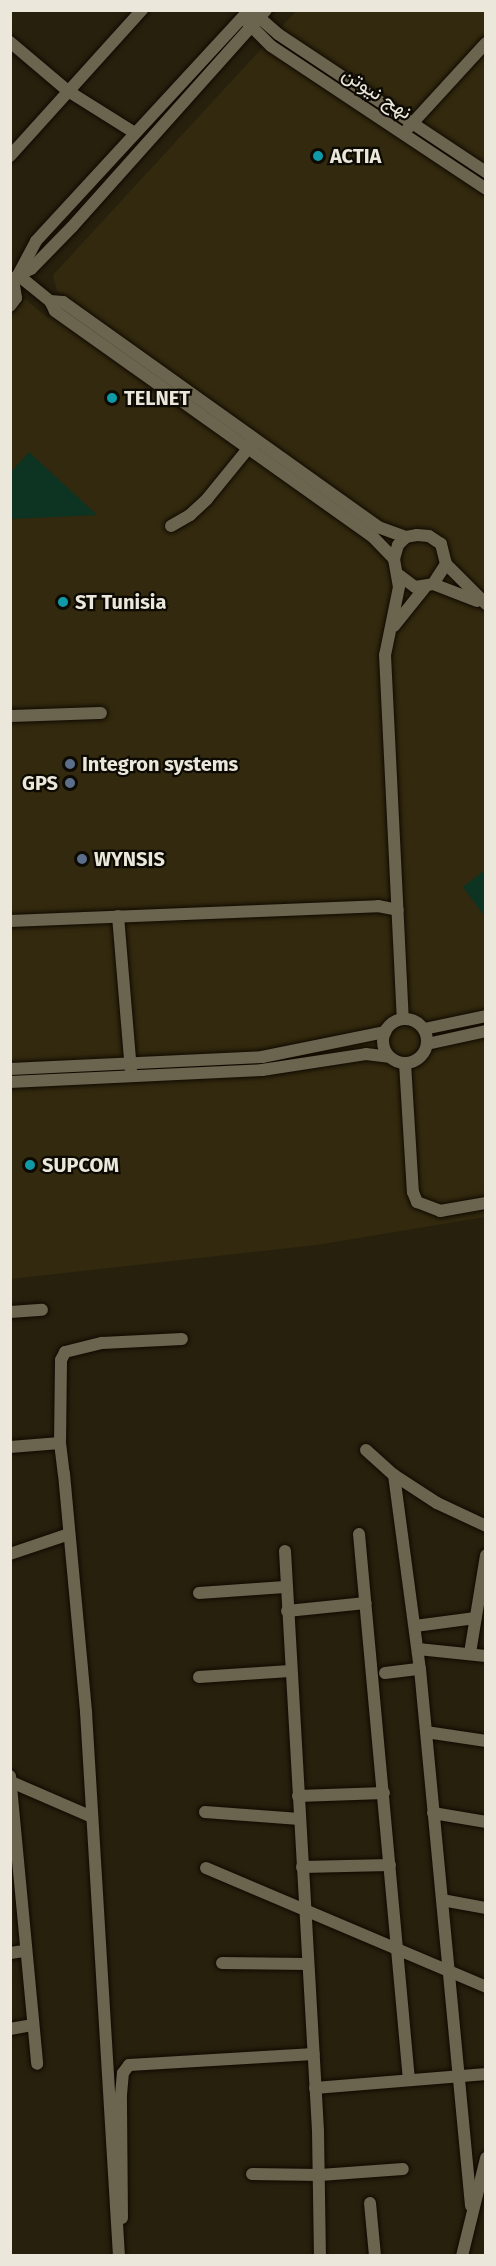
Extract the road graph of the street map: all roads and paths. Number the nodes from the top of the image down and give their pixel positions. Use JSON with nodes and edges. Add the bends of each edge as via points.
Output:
{"nodes":[{"id":1,"x":137,"y":12,"type":"edge"},
{"id":2,"x":253,"y":16,"type":"edge"},
{"id":3,"x":10,"y":42,"type":"edge"},
{"id":4,"x":486,"y":43,"type":"edge"},
{"id":5,"x":68,"y":91,"type":"junction"},
{"id":6,"x":412,"y":123,"type":"junction"},
{"id":7,"x":135,"y":133,"type":"junction"},
{"id":8,"x":404,"y":133,"type":"junction"},
{"id":9,"x":10,"y":156,"type":"edge"},
{"id":10,"x":486,"y":172,"type":"edge"},
{"id":11,"x":486,"y":189,"type":"edge"},
{"id":12,"x":14,"y":279,"type":"edge"},
{"id":13,"x":10,"y":306,"type":"edge"},
{"id":14,"x":251,"y":445,"type":"junction"},
{"id":15,"x":171,"y":526,"type":"dead end"},
{"id":16,"x":406,"y":537,"type":"junction"},
{"id":17,"x":394,"y":559,"type":"junction"},
{"id":18,"x":447,"y":564,"type":"junction"},
{"id":19,"x":399,"y":575,"type":"junction"},
{"id":20,"x":430,"y":585,"type":"junction"},
{"id":21,"x":486,"y":605,"type":"edge"},
{"id":22,"x":392,"y":630,"type":"junction"},
{"id":23,"x":100,"y":713,"type":"dead end"},
{"id":24,"x":10,"y":716,"type":"edge"},
{"id":25,"x":398,"y":910,"type":"junction"},
{"id":26,"x":118,"y":916,"type":"junction"},
{"id":27,"x":10,"y":921,"type":"edge"},
{"id":28,"x":486,"y":1016,"type":"edge"},
{"id":29,"x":403,"y":1019,"type":"junction"},
{"id":30,"x":424,"y":1029,"type":"junction"},
{"id":31,"x":486,"y":1031,"type":"edge"},
{"id":32,"x":385,"y":1032,"type":"junction"},
{"id":33,"x":427,"y":1044,"type":"junction"},
{"id":34,"x":389,"y":1057,"type":"junction"},
{"id":35,"x":405,"y":1063,"type":"junction"},
{"id":36,"x":131,"y":1064,"type":"junction"},
{"id":37,"x":10,"y":1069,"type":"edge"},
{"id":38,"x":132,"y":1078,"type":"junction"},
{"id":39,"x":10,"y":1082,"type":"edge"},
{"id":40,"x":486,"y":1203,"type":"edge"},
{"id":41,"x":42,"y":1310,"type":"dead end"},
{"id":42,"x":10,"y":1312,"type":"edge"},
{"id":43,"x":182,"y":1339,"type":"dead end"},
{"id":44,"x":60,"y":1443,"type":"junction"},
{"id":45,"x":10,"y":1447,"type":"edge"},
{"id":46,"x":366,"y":1450,"type":"dead end"},
{"id":47,"x":394,"y":1475,"type":"junction"},
{"id":48,"x":486,"y":1526,"type":"edge"},
{"id":49,"x":69,"y":1534,"type":"junction"},
{"id":50,"x":359,"y":1534,"type":"dead end"},
{"id":51,"x":285,"y":1551,"type":"dead end"},
{"id":52,"x":10,"y":1554,"type":"edge"},
{"id":53,"x":486,"y":1555,"type":"edge"},
{"id":54,"x":285,"y":1587,"type":"junction"},
{"id":55,"x":198,"y":1593,"type":"dead end"},
{"id":56,"x":366,"y":1603,"type":"junction"},
{"id":57,"x":287,"y":1611,"type":"junction"},
{"id":58,"x":475,"y":1618,"type":"junction"},
{"id":59,"x":415,"y":1626,"type":"junction"},
{"id":60,"x":418,"y":1649,"type":"junction"},
{"id":61,"x":471,"y":1653,"type":"junction"},
{"id":62,"x":486,"y":1656,"type":"edge"},
{"id":63,"x":420,"y":1670,"type":"junction"},
{"id":64,"x":290,"y":1671,"type":"junction"},
{"id":65,"x":385,"y":1673,"type":"dead end"},
{"id":66,"x":199,"y":1677,"type":"dead end"},
{"id":67,"x":426,"y":1732,"type":"junction"},
{"id":68,"x":486,"y":1741,"type":"edge"},
{"id":69,"x":11,"y":1779,"type":"edge"},
{"id":70,"x":384,"y":1793,"type":"junction"},
{"id":71,"x":298,"y":1796,"type":"junction"},
{"id":72,"x":12,"y":1798,"type":"edge"},
{"id":73,"x":205,"y":1812,"type":"dead end"},
{"id":74,"x":433,"y":1813,"type":"junction"},
{"id":75,"x":92,"y":1817,"type":"junction"},
{"id":76,"x":300,"y":1819,"type":"junction"},
{"id":77,"x":486,"y":1822,"type":"edge"},
{"id":78,"x":390,"y":1865,"type":"junction"},
{"id":79,"x":206,"y":1868,"type":"dead end"},
{"id":80,"x":302,"y":1868,"type":"junction"},
{"id":81,"x":15,"y":1875,"type":"edge"},
{"id":82,"x":442,"y":1900,"type":"junction"},
{"id":83,"x":486,"y":1908,"type":"edge"},
{"id":84,"x":305,"y":1910,"type":"junction"},
{"id":85,"x":24,"y":1951,"type":"junction"},
{"id":86,"x":398,"y":1951,"type":"junction"},
{"id":87,"x":10,"y":1953,"type":"edge"},
{"id":88,"x":222,"y":1963,"type":"dead end"},
{"id":89,"x":308,"y":1964,"type":"junction"},
{"id":90,"x":449,"y":1972,"type":"junction"},
{"id":91,"x":486,"y":1987,"type":"edge"},
{"id":92,"x":32,"y":2025,"type":"junction"},
{"id":93,"x":10,"y":2029,"type":"edge"},
{"id":94,"x":314,"y":2054,"type":"junction"},
{"id":95,"x":37,"y":2064,"type":"dead end"},
{"id":96,"x":486,"y":2074,"type":"edge"},
{"id":97,"x":458,"y":2077,"type":"junction"},
{"id":98,"x":409,"y":2080,"type":"junction"},
{"id":99,"x":315,"y":2088,"type":"junction"},
{"id":100,"x":486,"y":2158,"type":"edge"},
{"id":101,"x":403,"y":2169,"type":"dead end"},
{"id":102,"x":252,"y":2174,"type":"dead end"},
{"id":103,"x":320,"y":2175,"type":"junction"},
{"id":104,"x":370,"y":2203,"type":"dead end"},
{"id":105,"x":471,"y":2205,"type":"junction"},
{"id":106,"x":118,"y":2240,"type":"junction"},
{"id":107,"x":119,"y":2256,"type":"edge"},
{"id":108,"x":320,"y":2256,"type":"edge"},
{"id":109,"x":375,"y":2256,"type":"edge"},
{"id":110,"x":462,"y":2256,"type":"edge"}],
"edges":[{"from":1,"to":5,"type":"street"},
{"from":2,"to":6,"type":"street","name":"نهج نيوتن"},
{"from":2,"to":7,"type":"street"},
{"from":2,"to":8,"type":"street","name":"نهج نيوتن","via":[[280,52]]},
{"from":2,"to":12,"type":"street","via":[[72,227],[38,262]]},
{"from":3,"to":5,"type":"street"},
{"from":4,"to":6,"type":"street"},
{"from":5,"to":7,"type":"street"},
{"from":5,"to":9,"type":"street"},
{"from":6,"to":8,"type":"street"},
{"from":6,"to":10,"type":"street","name":"نهج نيوتن"},
{"from":7,"to":12,"type":"street","via":[[29,250]]},
{"from":8,"to":11,"type":"street","name":"نهج نيوتن"},
{"from":12,"to":13,"type":"street","via":[[16,298]]},
{"from":12,"to":14,"type":"street","via":[[50,301],[63,302]]},
{"from":14,"to":15,"type":"street","via":[[207,499]]},
{"from":14,"to":16,"type":"street","via":[[378,527]]},
{"from":14,"to":17,"type":"street","via":[[372,536]]},
{"from":16,"to":17,"type":"street"},
{"from":16,"to":18,"type":"street","via":[[429,536],[441,544]]},
{"from":17,"to":19,"type":"street"},
{"from":18,"to":20,"type":"street"},
{"from":18,"to":21,"type":"street"},
{"from":19,"to":20,"type":"street","via":[[405,583]]},
{"from":19,"to":22,"type":"street"},
{"from":20,"to":21,"type":"street"},
{"from":20,"to":22,"type":"street"},
{"from":22,"to":25,"type":"street","via":[[384,672]]},
{"from":23,"to":24,"type":"street"},
{"from":25,"to":26,"type":"street","via":[[378,906]]},
{"from":25,"to":29,"type":"street"},
{"from":26,"to":27,"type":"street"},
{"from":26,"to":36,"type":"street"},
{"from":28,"to":30,"type":"street"},
{"from":29,"to":30,"type":"street"},
{"from":29,"to":32,"type":"street"},
{"from":30,"to":33,"type":"street"},
{"from":31,"to":33,"type":"street"},
{"from":32,"to":34,"type":"street","via":[[383,1041]]},
{"from":32,"to":36,"type":"street","via":[[262,1057]]},
{"from":33,"to":35,"type":"street","via":[[420,1058]]},
{"from":34,"to":35,"type":"street"},
{"from":34,"to":38,"type":"street","via":[[366,1054],[262,1070]]},
{"from":35,"to":40,"type":"street","via":[[413,1192],[417,1202],[440,1211]]},
{"from":36,"to":37,"type":"street"},
{"from":36,"to":38,"type":"street"},
{"from":38,"to":39,"type":"street"},
{"from":41,"to":42,"type":"street"},
{"from":43,"to":44,"type":"street","via":[[102,1343],[65,1352],[61,1360]]},
{"from":44,"to":45,"type":"street"},
{"from":44,"to":49,"type":"street"},
{"from":46,"to":47,"type":"street"},
{"from":47,"to":48,"type":"street","via":[[437,1503]]},
{"from":47,"to":59,"type":"street"},
{"from":49,"to":52,"type":"street"},
{"from":49,"to":75,"type":"street"},
{"from":50,"to":56,"type":"street"},
{"from":51,"to":54,"type":"street"},
{"from":53,"to":58,"type":"street"},
{"from":54,"to":55,"type":"street"},
{"from":54,"to":57,"type":"street"},
{"from":56,"to":57,"type":"street"},
{"from":56,"to":70,"type":"street"},
{"from":57,"to":64,"type":"street"},
{"from":58,"to":59,"type":"street"},
{"from":58,"to":61,"type":"street"},
{"from":59,"to":60,"type":"street"},
{"from":60,"to":61,"type":"street"},
{"from":60,"to":63,"type":"street"},
{"from":61,"to":62,"type":"street"},
{"from":63,"to":65,"type":"street"},
{"from":63,"to":67,"type":"street"},
{"from":64,"to":66,"type":"street"},
{"from":64,"to":71,"type":"street"},
{"from":67,"to":68,"type":"street"},
{"from":67,"to":74,"type":"street"},
{"from":69,"to":72,"type":"street"},
{"from":69,"to":75,"type":"street"},
{"from":70,"to":71,"type":"street"},
{"from":70,"to":78,"type":"street"},
{"from":71,"to":76,"type":"street"},
{"from":72,"to":81,"type":"street"},
{"from":73,"to":76,"type":"street"},
{"from":74,"to":77,"type":"street"},
{"from":74,"to":82,"type":"street"},
{"from":75,"to":106,"type":"street"},
{"from":76,"to":80,"type":"street"},
{"from":78,"to":80,"type":"street"},
{"from":78,"to":86,"type":"street"},
{"from":79,"to":84,"type":"street"},
{"from":80,"to":84,"type":"street"},
{"from":81,"to":85,"type":"street"},
{"from":82,"to":83,"type":"street"},
{"from":82,"to":90,"type":"street"},
{"from":84,"to":86,"type":"street"},
{"from":84,"to":89,"type":"street"},
{"from":85,"to":87,"type":"street"},
{"from":85,"to":92,"type":"street"},
{"from":86,"to":90,"type":"street"},
{"from":86,"to":98,"type":"street"},
{"from":88,"to":89,"type":"street"},
{"from":89,"to":94,"type":"street"},
{"from":90,"to":91,"type":"street"},
{"from":90,"to":97,"type":"street"},
{"from":92,"to":93,"type":"street"},
{"from":92,"to":95,"type":"street"},
{"from":94,"to":99,"type":"street"},
{"from":94,"to":106,"type":"street","via":[[159,2062],[125,2068],[121,2096],[124,2202]]},
{"from":96,"to":97,"type":"street"},
{"from":97,"to":98,"type":"street"},
{"from":97,"to":105,"type":"street"},
{"from":98,"to":99,"type":"street"},
{"from":99,"to":103,"type":"street"},
{"from":100,"to":105,"type":"street"},
{"from":101,"to":103,"type":"street"},
{"from":102,"to":103,"type":"street"},
{"from":103,"to":108,"type":"street"},
{"from":104,"to":109,"type":"street"},
{"from":105,"to":110,"type":"street"},
{"from":106,"to":107,"type":"street"}]}
